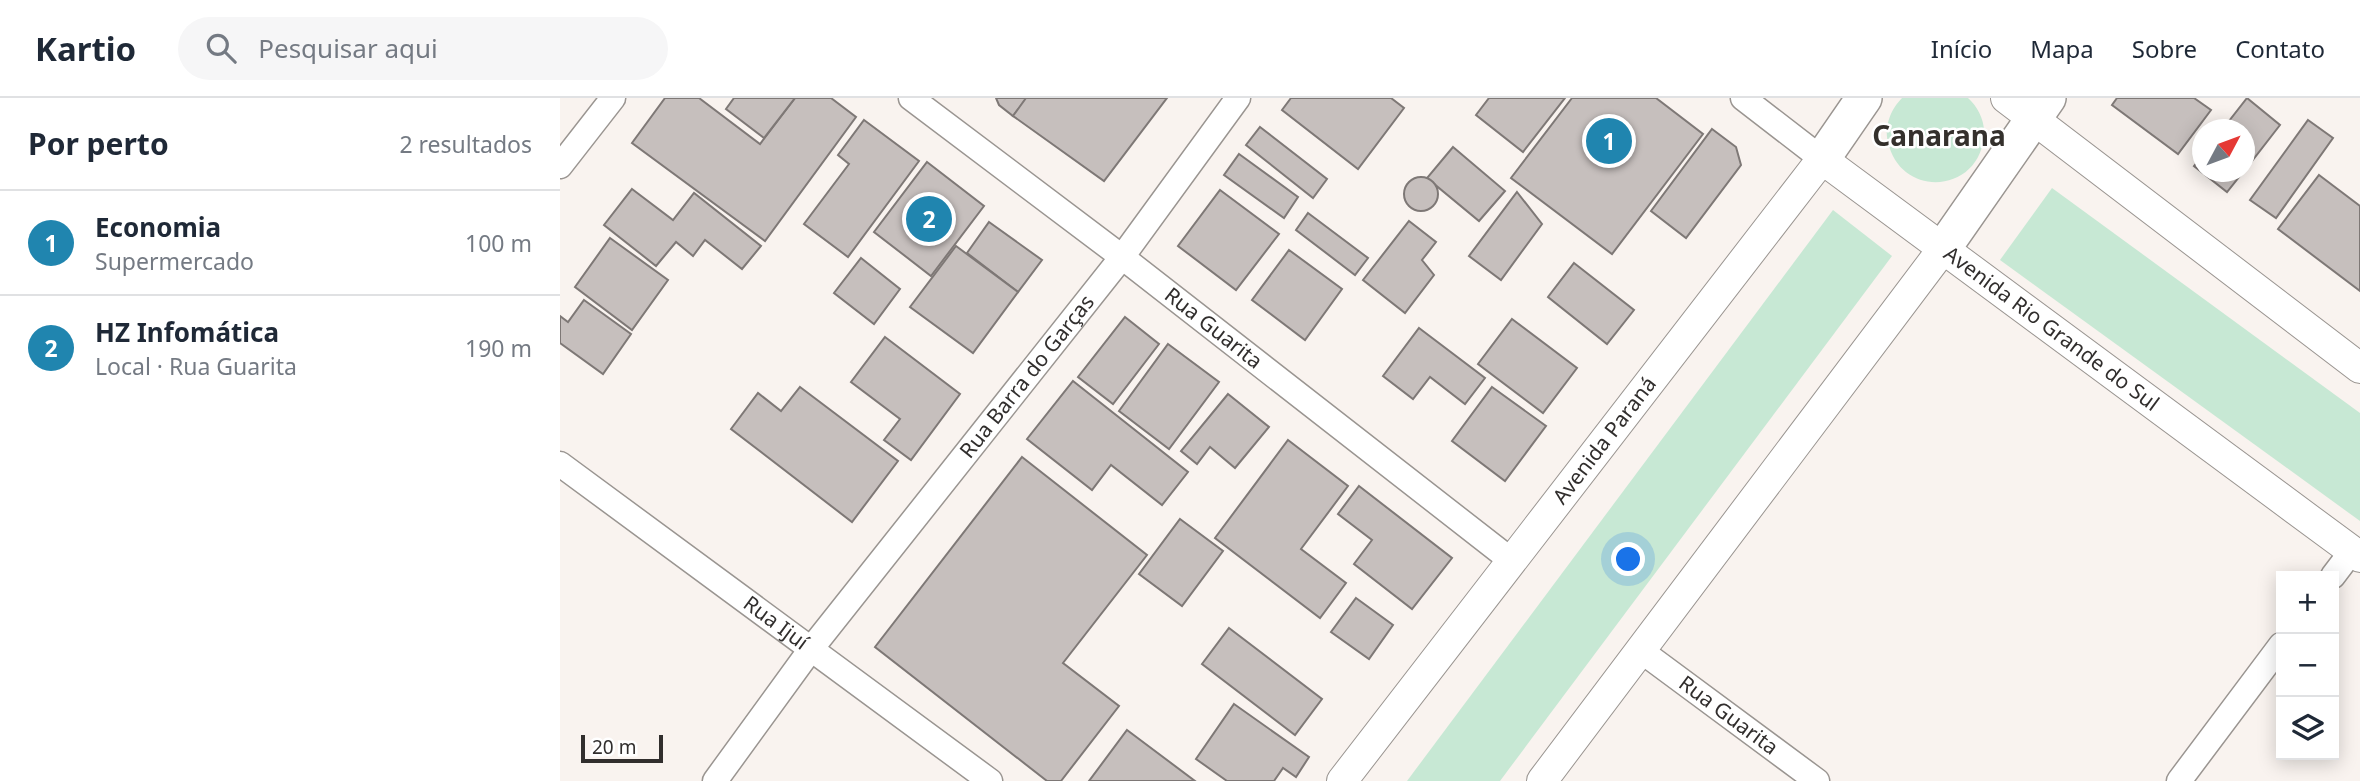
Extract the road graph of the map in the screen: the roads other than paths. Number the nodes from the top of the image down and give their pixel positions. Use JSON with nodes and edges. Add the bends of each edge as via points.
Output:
{"nodes":[{"id":1,"x":613,"y":98,"type":"edge"},
{"id":2,"x":911,"y":98,"type":"edge"},
{"id":3,"x":1238,"y":98,"type":"edge"},
{"id":4,"x":1743,"y":98,"type":"edge"},
{"id":5,"x":1864,"y":98,"type":"edge"},
{"id":6,"x":2029,"y":105,"type":"edge"},
{"id":7,"x":1822,"y":159,"type":"junction"},
{"id":8,"x":560,"y":166,"type":"edge"},
{"id":9,"x":1942,"y":250,"type":"junction"},
{"id":10,"x":1122,"y":257,"type":"junction"},
{"id":11,"x":2360,"y":368,"type":"edge"},
{"id":12,"x":560,"y":464,"type":"edge"},
{"id":13,"x":2356,"y":554,"type":"edge"},
{"id":14,"x":1512,"y":561,"type":"junction"},
{"id":15,"x":2338,"y":571,"type":"edge"},
{"id":16,"x":811,"y":649,"type":"junction"},
{"id":17,"x":1640,"y":650,"type":"junction"},
{"id":18,"x":2276,"y":652,"type":"edge"},
{"id":19,"x":715,"y":781,"type":"edge"},
{"id":20,"x":990,"y":781,"type":"edge"},
{"id":21,"x":1342,"y":781,"type":"edge"},
{"id":22,"x":1542,"y":781,"type":"edge"},
{"id":23,"x":1817,"y":781,"type":"edge"},
{"id":24,"x":2179,"y":781,"type":"edge"}],
"edges":[{"from":1,"to":8,"type":"street"},
{"from":2,"to":10,"type":"street","name":"Rua Guarita"},
{"from":3,"to":10,"type":"street","name":"Rua Barra do Garças"},
{"from":4,"to":7,"type":"street","name":"Avenida Rio Grande do Sul"},
{"from":5,"to":7,"type":"main road","name":"Avenida Paraná"},
{"from":6,"to":9,"type":"main road"},
{"from":6,"to":11,"type":"street"},
{"from":7,"to":9,"type":"street","name":"Avenida Rio Grande do Sul"},
{"from":7,"to":14,"type":"street","name":"Avenida Paraná"},
{"from":9,"to":13,"type":"street","name":"Avenida Rio Grande do Sul"},
{"from":9,"to":17,"type":"street"},
{"from":10,"to":14,"type":"street","name":"Rua Guarita"},
{"from":10,"to":16,"type":"street","name":"Rua Barra do Garças"},
{"from":12,"to":16,"type":"street","name":"Rua Ijuí"},
{"from":13,"to":15,"type":"street"},
{"from":14,"to":21,"type":"street","name":"Avenida Paraná"},
{"from":16,"to":19,"type":"street","name":"Rua Barra do Garças"},
{"from":16,"to":20,"type":"street","name":"Rua Ijuí"},
{"from":17,"to":22,"type":"street"},
{"from":17,"to":23,"type":"street","name":"Rua Guarita"},
{"from":18,"to":24,"type":"street"}]}
